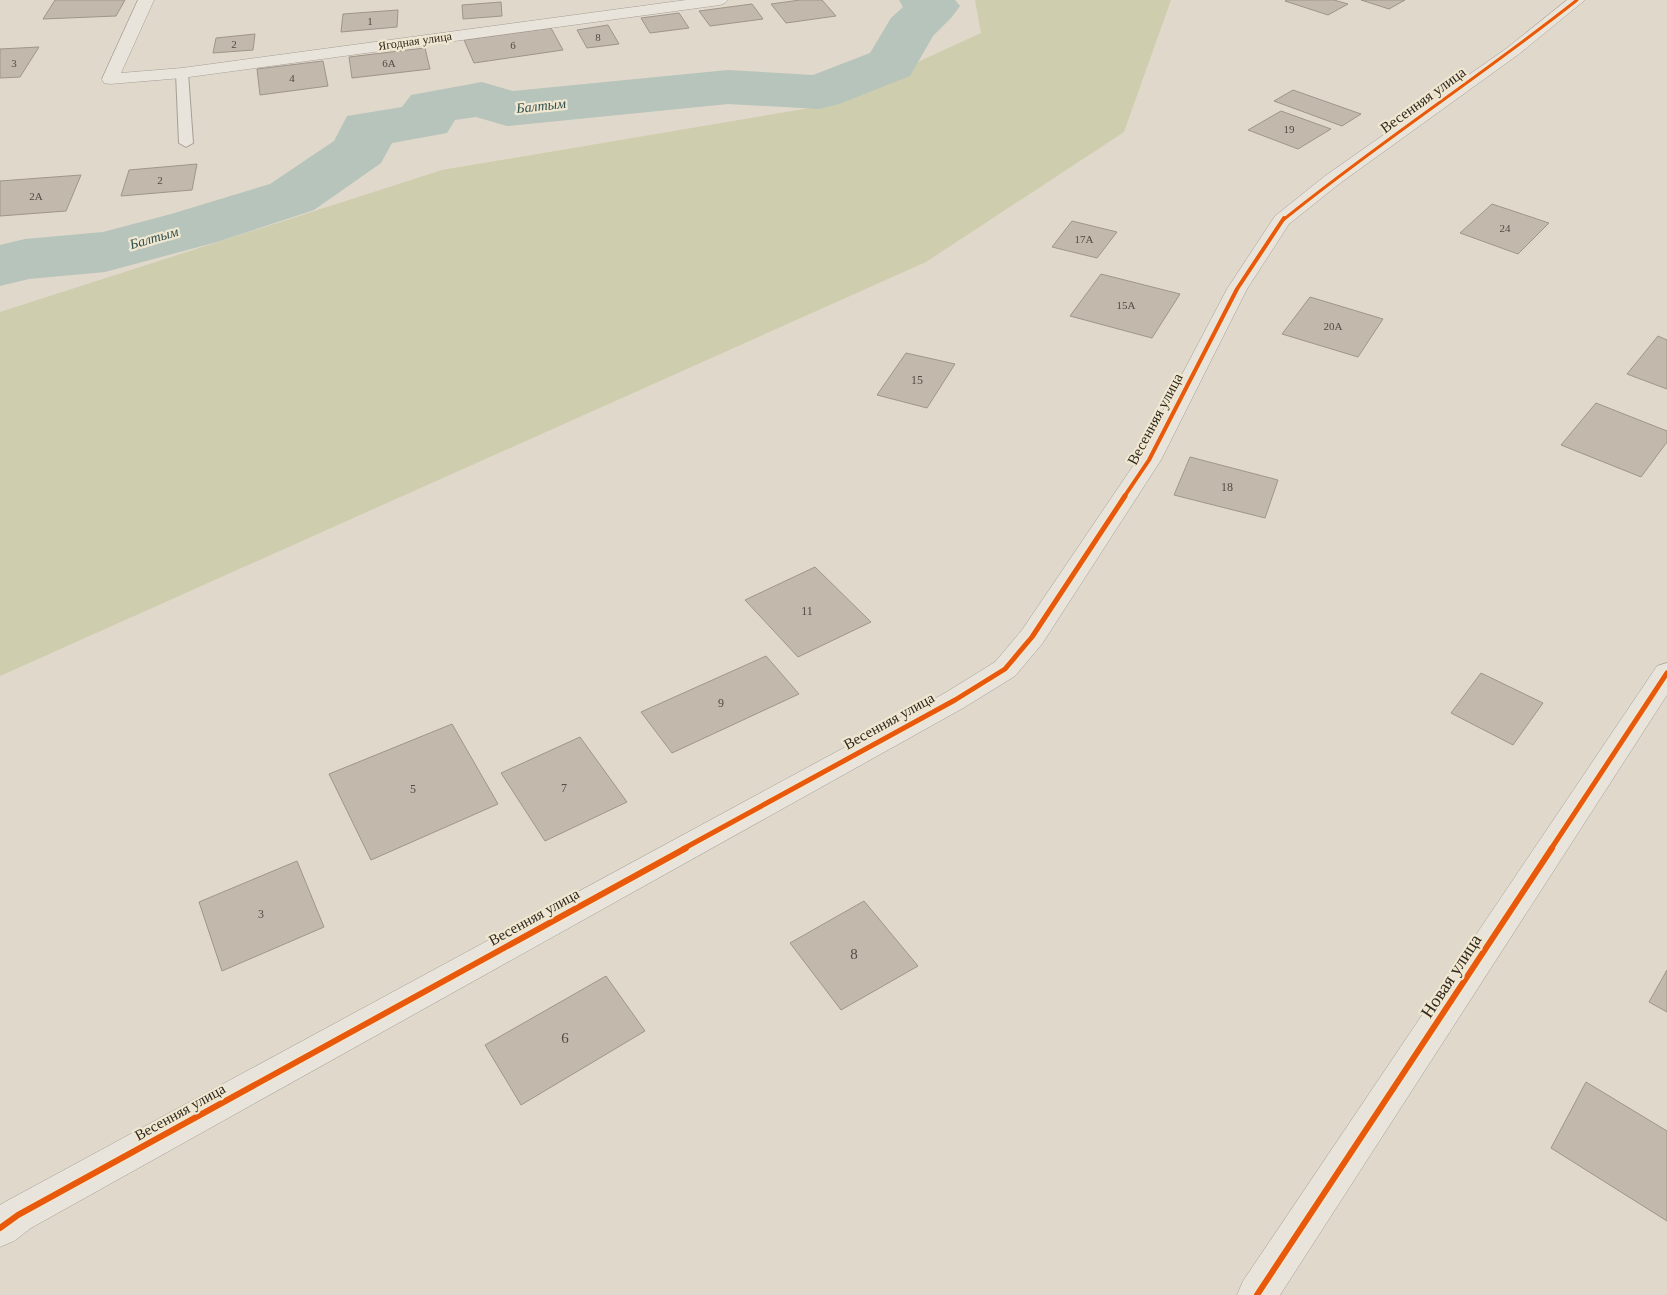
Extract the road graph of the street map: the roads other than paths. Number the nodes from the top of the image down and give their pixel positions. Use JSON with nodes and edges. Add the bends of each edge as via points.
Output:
{"nodes":[{"id":1,"x":146,"y":0,"type":"edge"},
{"id":2,"x":720,"y":0,"type":"edge"},
{"id":3,"x":1577,"y":0,"type":"edge"},
{"id":4,"x":182,"y":73,"type":"junction"},
{"id":5,"x":186,"y":143,"type":"dead end"},
{"id":6,"x":1667,"y":673,"type":"edge"},
{"id":7,"x":0,"y":1228,"type":"edge"},
{"id":8,"x":1258,"y":1295,"type":"edge"}],
"edges":[{"from":1,"to":4,"type":"street","name":"Ягодная улица","via":[[110,79]]},
{"from":2,"to":4,"type":"street","name":"Ягодная улица"},
{"from":3,"to":7,"type":"street","name":"Весенняя улица","via":[[1513,51],[1332,180],[1282,220],[1237,289],[1149,460],[1032,637],[1005,670]]},
{"from":4,"to":5,"type":"lane"},
{"from":6,"to":8,"type":"street","name":"Новая улица"}]}
